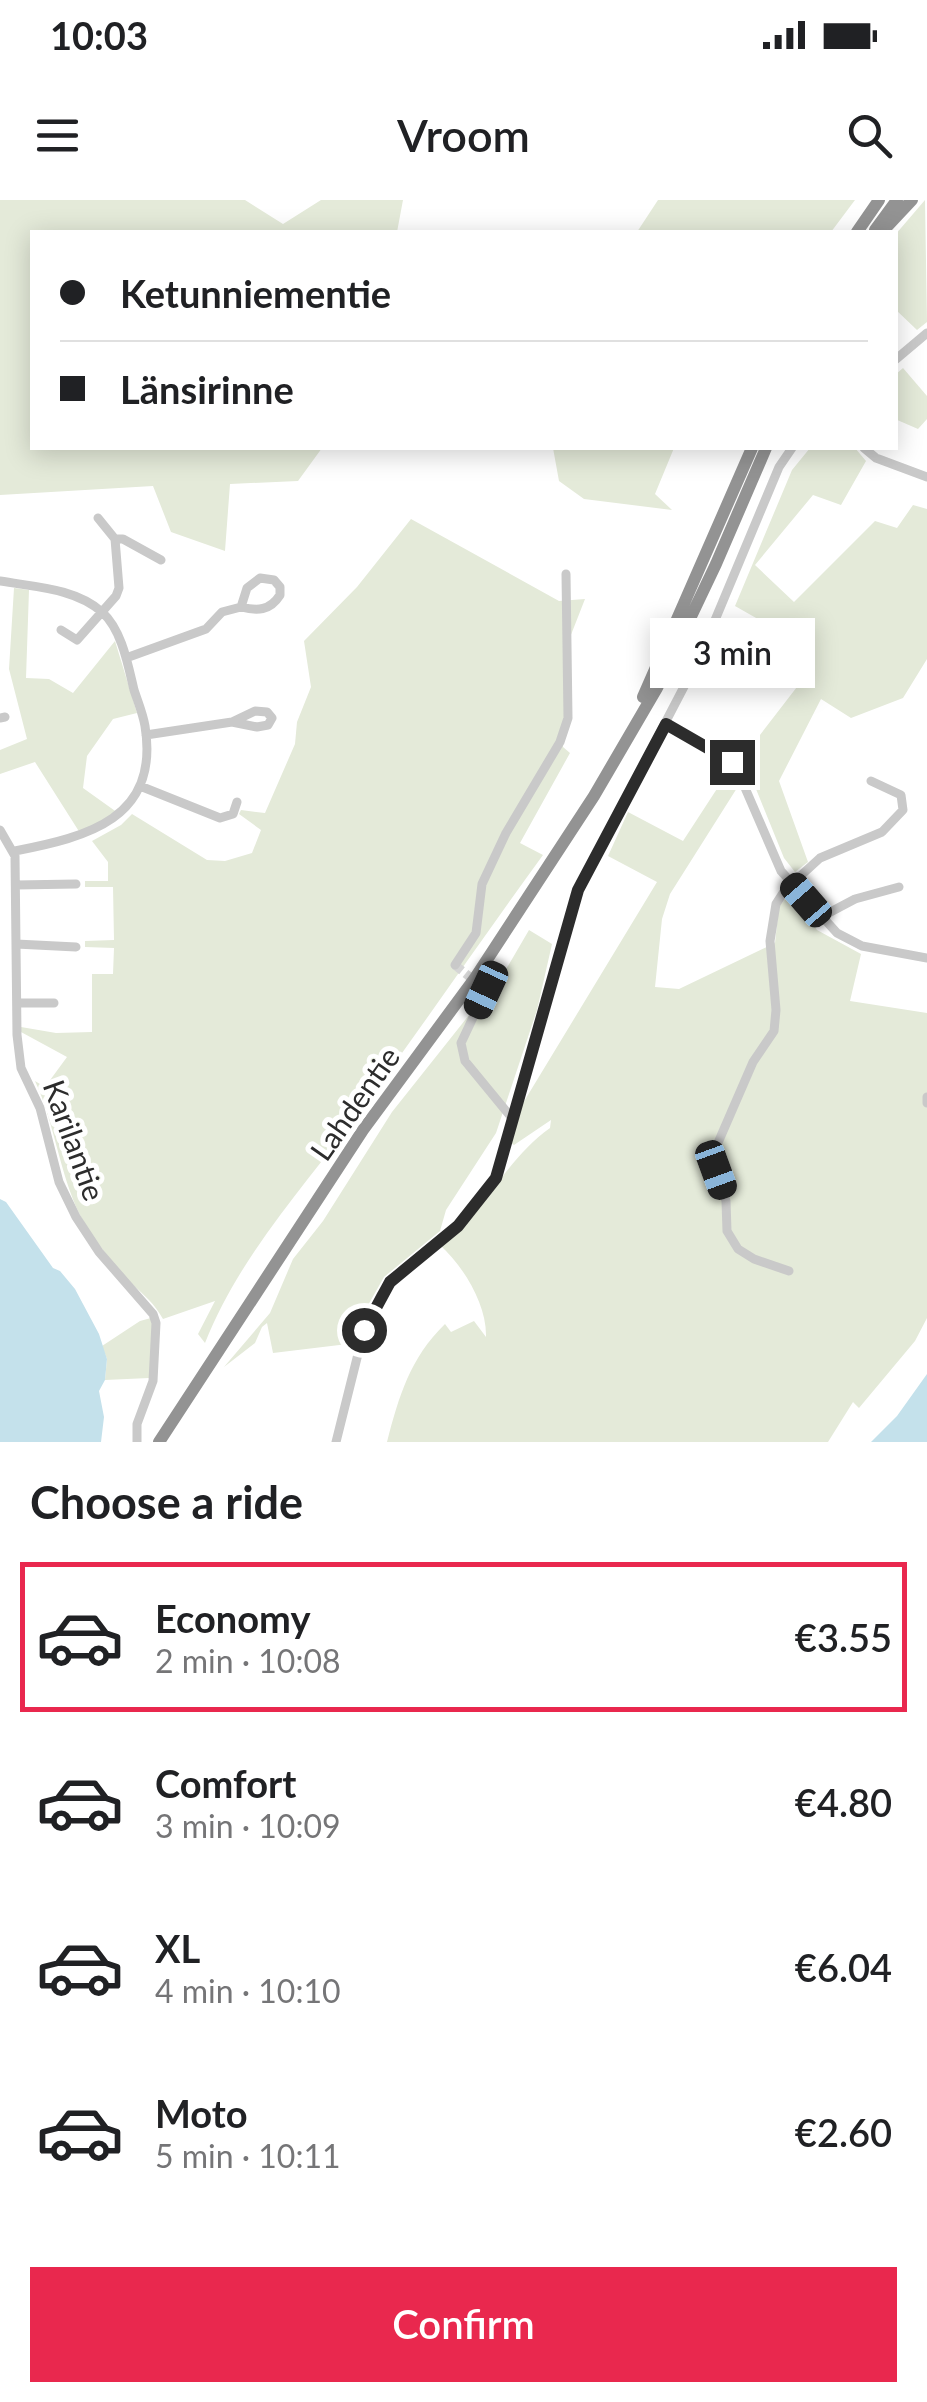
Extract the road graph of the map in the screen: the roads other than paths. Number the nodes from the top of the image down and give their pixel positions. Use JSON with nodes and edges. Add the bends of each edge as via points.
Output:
{"nodes":[{"id":1,"x":879,"y":200,"type":"edge"},
{"id":2,"x":897,"y":200,"type":"edge"},
{"id":3,"x":912,"y":200,"type":"edge"},
{"id":4,"x":858,"y":230,"type":"edge"},
{"id":5,"x":875,"y":230,"type":"edge"},
{"id":6,"x":884,"y":230,"type":"edge"},
{"id":7,"x":927,"y":334,"type":"edge"},
{"id":8,"x":898,"y":358,"type":"edge"},
{"id":9,"x":751,"y":450,"type":"edge"},
{"id":10,"x":765,"y":450,"type":"edge"},
{"id":11,"x":791,"y":450,"type":"edge"},
{"id":12,"x":866,"y":450,"type":"edge"},
{"id":13,"x":927,"y":477,"type":"edge"},
{"id":14,"x":98,"y":518,"type":"dead end"},
{"id":15,"x":115,"y":539,"type":"junction"},
{"id":16,"x":161,"y":560,"type":"dead end"},
{"id":17,"x":566,"y":574,"type":"dead end"},
{"id":18,"x":0,"y":580,"type":"edge"},
{"id":19,"x":241,"y":607,"type":"junction"},
{"id":20,"x":102,"y":612,"type":"junction"},
{"id":21,"x":61,"y":630,"type":"dead end"},
{"id":22,"x":126,"y":658,"type":"junction"},
{"id":23,"x":232,"y":722,"type":"dead end"},
{"id":24,"x":666,"y":724,"type":"junction"},
{"id":25,"x":146,"y":735,"type":"junction"},
{"id":26,"x":870,"y":781,"type":"dead end"},
{"id":27,"x":140,"y":786,"type":"junction"},
{"id":28,"x":594,"y":796,"type":"junction"},
{"id":29,"x":238,"y":802,"type":"dead end"},
{"id":30,"x":0,"y":830,"type":"edge"},
{"id":31,"x":14,"y":851,"type":"junction"},
{"id":32,"x":76,"y":884,"type":"dead end"},
{"id":33,"x":792,"y":884,"type":"junction"},
{"id":34,"x":16,"y":885,"type":"junction"},
{"id":35,"x":899,"y":887,"type":"dead end"},
{"id":36,"x":821,"y":918,"type":"junction"},
{"id":37,"x":16,"y":944,"type":"junction"},
{"id":38,"x":76,"y":946,"type":"dead end"},
{"id":39,"x":927,"y":958,"type":"edge"},
{"id":40,"x":455,"y":965,"type":"dead end"},
{"id":41,"x":486,"y":990,"type":"dead end"},
{"id":42,"x":16,"y":1002,"type":"junction"},
{"id":43,"x":54,"y":1003,"type":"dead end"},
{"id":44,"x":512,"y":1116,"type":"junction"},
{"id":45,"x":789,"y":1271,"type":"dead end"},
{"id":46,"x":137,"y":1442,"type":"edge"},
{"id":47,"x":159,"y":1442,"type":"edge"},
{"id":48,"x":336,"y":1442,"type":"edge"}],
"edges":[{"from":1,"to":4,"type":"highway"},
{"from":2,"to":5,"type":"highway"},
{"from":3,"to":6,"type":"highway"},
{"from":7,"to":8,"type":"street"},
{"from":9,"to":28,"type":"highway","name":"Lahdentie"},
{"from":10,"to":28,"type":"highway","name":"Lahdentie","via":[[658,688]]},
{"from":11,"to":24,"type":"street"},
{"from":12,"to":13,"type":"street"},
{"from":14,"to":15,"type":"street"},
{"from":15,"to":16,"type":"street"},
{"from":15,"to":20,"type":"street","via":[[119,588]]},
{"from":17,"to":40,"type":"street","via":[[568,718],[482,884],[476,932]]},
{"from":18,"to":20,"type":"street","via":[[60,592]]},
{"from":19,"to":19,"type":"street","via":[[260,578],[280,587],[269,607]]},
{"from":19,"to":22,"type":"street","via":[[222,612],[206,628]]},
{"from":20,"to":21,"type":"street","via":[[78,640]]},
{"from":20,"to":22,"type":"street"},
{"from":22,"to":25,"type":"street"},
{"from":23,"to":25,"type":"street"},
{"from":24,"to":33,"type":"street","via":[[736,767],[776,863]]},
{"from":24,"to":44,"type":"street","via":[[578,890]]},
{"from":25,"to":27,"type":"street"},
{"from":26,"to":33,"type":"street","via":[[900,796],[903,810],[882,832],[820,858]]},
{"from":27,"to":29,"type":"street","via":[[220,818]]},
{"from":27,"to":31,"type":"street","via":[[128,806],[96,831]]},
{"from":28,"to":47,"type":"highway","name":"Lahdentie","via":[[475,978],[363,1130]]},
{"from":30,"to":31,"type":"street"},
{"from":31,"to":34,"type":"street","name":"Karilantie"},
{"from":32,"to":34,"type":"street"},
{"from":33,"to":36,"type":"street"},
{"from":33,"to":45,"type":"street","via":[[772,916],[774,1031],[752,1062],[714,1152],[727,1231],[738,1249]]},
{"from":34,"to":37,"type":"street","name":"Karilantie"},
{"from":35,"to":36,"type":"street","via":[[854,899]]},
{"from":36,"to":39,"type":"street","via":[[850,942]]},
{"from":37,"to":38,"type":"street"},
{"from":37,"to":42,"type":"street","name":"Karilantie"},
{"from":41,"to":44,"type":"street","via":[[461,1043],[465,1061]]},
{"from":42,"to":43,"type":"street"},
{"from":42,"to":46,"type":"street","name":"Karilantie","via":[[21,1068],[40,1108],[59,1182],[91,1240],[156,1323],[153,1381],[136,1424]]},
{"from":44,"to":48,"type":"street","via":[[496,1178],[458,1226],[390,1282],[370,1314]]}]}
